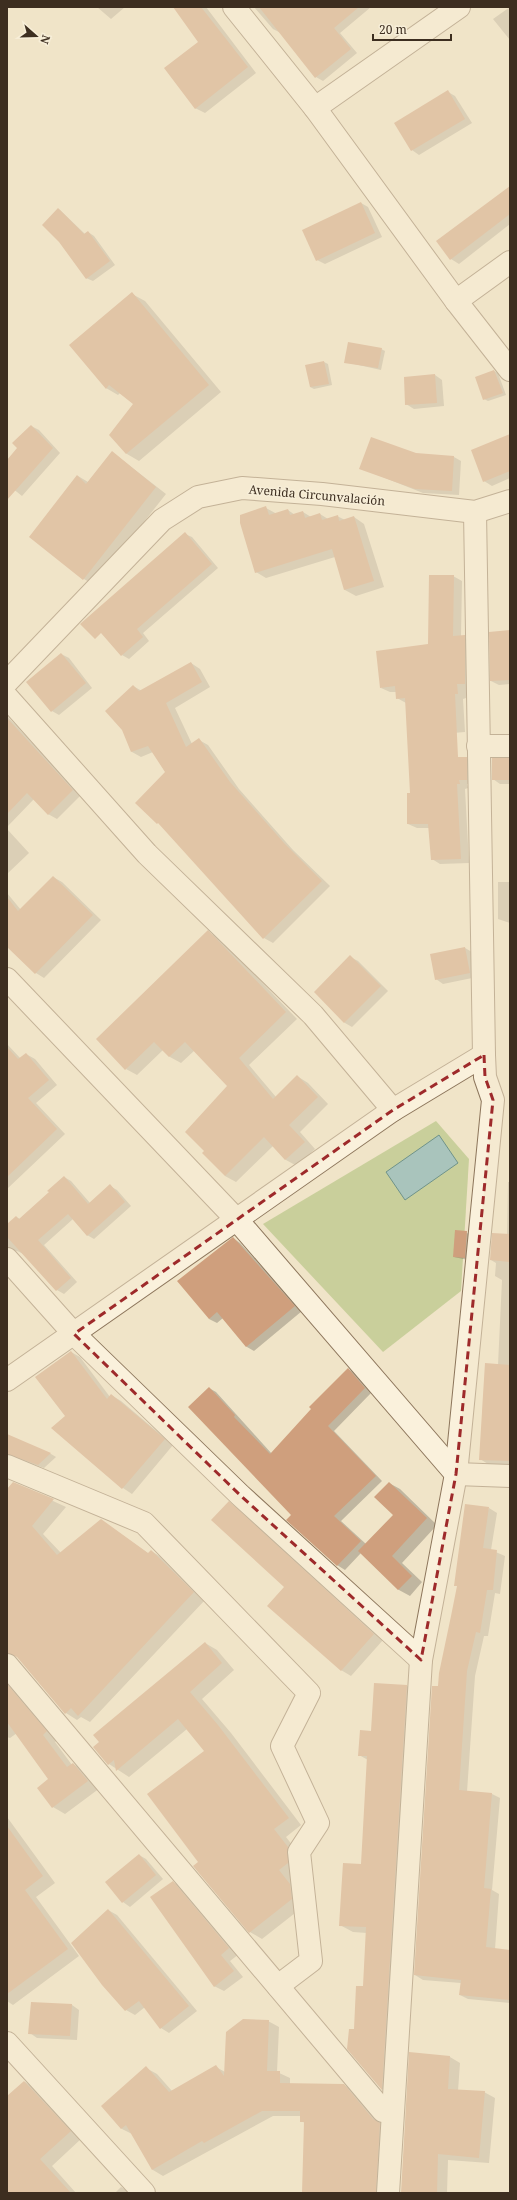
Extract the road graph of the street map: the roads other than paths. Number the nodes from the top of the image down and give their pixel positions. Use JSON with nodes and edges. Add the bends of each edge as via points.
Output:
{"nodes":[{"id":1,"x":234,"y":7,"type":"edge"},
{"id":2,"x":459,"y":7,"type":"edge"},
{"id":3,"x":316,"y":108,"type":"junction"},
{"id":4,"x":510,"y":262,"type":"edge"},
{"id":5,"x":456,"y":301,"type":"junction"},
{"id":6,"x":510,"y":370,"type":"edge"},
{"id":7,"x":510,"y":501,"type":"edge"},
{"id":8,"x":475,"y":512,"type":"junction"},
{"id":9,"x":7,"y":682,"type":"edge"},
{"id":10,"x":7,"y":697,"type":"edge"},
{"id":11,"x":478,"y":746,"type":"junction"},
{"id":12,"x":510,"y":746,"type":"edge"},
{"id":13,"x":7,"y":979,"type":"edge"},
{"id":14,"x":484,"y":1055,"type":"junction"},
{"id":15,"x":501,"y":1100,"type":"edge"},
{"id":16,"x":393,"y":1110,"type":"junction"},
{"id":17,"x":237,"y":1220,"type":"junction"},
{"id":18,"x":7,"y":1259,"type":"edge"},
{"id":19,"x":74,"y":1334,"type":"junction"},
{"id":20,"x":7,"y":1380,"type":"edge"},
{"id":21,"x":7,"y":1466,"type":"edge"},
{"id":22,"x":456,"y":1474,"type":"junction"},
{"id":23,"x":510,"y":1476,"type":"edge"},
{"id":24,"x":421,"y":1660,"type":"junction"},
{"id":25,"x":7,"y":1665,"type":"edge"},
{"id":26,"x":278,"y":1986,"type":"junction"},
{"id":27,"x":7,"y":2043,"type":"edge"},
{"id":28,"x":383,"y":2111,"type":"dead end"},
{"id":29,"x":144,"y":2193,"type":"edge"},
{"id":30,"x":388,"y":2193,"type":"edge"}],
"edges":[{"from":1,"to":3,"type":"street"},
{"from":2,"to":3,"type":"street"},
{"from":3,"to":5,"type":"street"},
{"from":4,"to":5,"type":"street"},
{"from":5,"to":6,"type":"street"},
{"from":7,"to":8,"type":"street","name":"Avenida Circunvalación"},
{"from":8,"to":9,"type":"street","name":"Avenida Circunvalación","via":[[322,494],[242,488],[198,497],[162,520]]},
{"from":8,"to":11,"type":"street"},
{"from":10,"to":16,"type":"street","via":[[147,854],[313,1015]]},
{"from":11,"to":12,"type":"street"},
{"from":11,"to":14,"type":"street"},
{"from":13,"to":17,"type":"street"},
{"from":14,"to":15,"type":"street","via":[[485,1077]]},
{"from":14,"to":16,"type":"street"},
{"from":15,"to":22,"type":"street"},
{"from":16,"to":17,"type":"street"},
{"from":17,"to":19,"type":"street"},
{"from":17,"to":22,"type":"street"},
{"from":18,"to":19,"type":"street"},
{"from":19,"to":20,"type":"street"},
{"from":19,"to":24,"type":"street","via":[[240,1495]]},
{"from":21,"to":26,"type":"street","via":[[144,1523],[308,1693],[282,1746],[318,1823],[299,1852],[311,1961]]},
{"from":22,"to":23,"type":"street"},
{"from":22,"to":24,"type":"street"},
{"from":24,"to":30,"type":"street"},
{"from":25,"to":26,"type":"street"},
{"from":26,"to":28,"type":"street"},
{"from":27,"to":29,"type":"street"}]}
